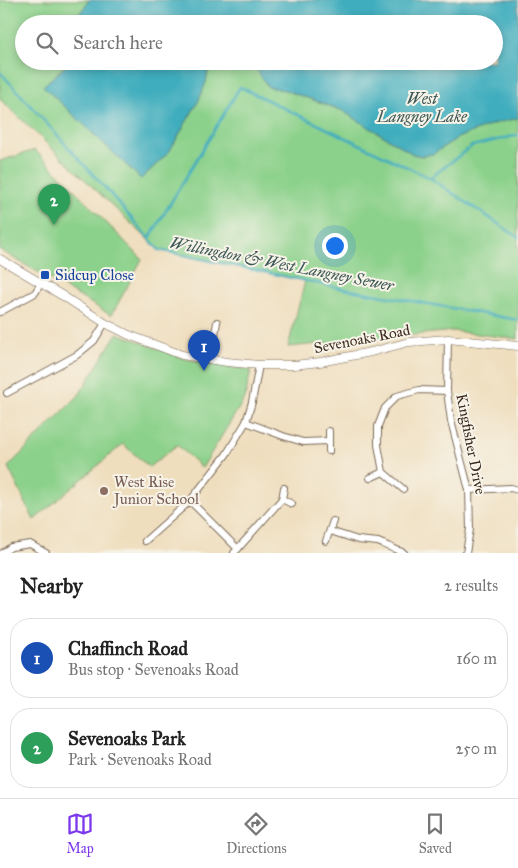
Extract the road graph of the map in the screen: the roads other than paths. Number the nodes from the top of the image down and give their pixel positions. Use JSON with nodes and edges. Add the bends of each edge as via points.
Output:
{"nodes":[{"id":1,"x":0,"y":259,"type":"edge"},
{"id":2,"x":41,"y":283,"type":"junction"},
{"id":3,"x":0,"y":312,"type":"edge"},
{"id":4,"x":217,"y":322,"type":"dead end"},
{"id":5,"x":105,"y":323,"type":"junction"},
{"id":6,"x":448,"y":339,"type":"junction"},
{"id":7,"x":518,"y":346,"type":"edge"},
{"id":8,"x":211,"y":360,"type":"junction"},
{"id":9,"x":259,"y":365,"type":"junction"},
{"id":10,"x":447,"y":391,"type":"junction"},
{"id":11,"x":7,"y":393,"type":"dead end"},
{"id":12,"x":246,"y":422,"type":"junction"},
{"id":13,"x":329,"y":431,"type":"dead end"},
{"id":14,"x":329,"y":441,"type":"junction"},
{"id":15,"x":329,"y":451,"type":"dead end"},
{"id":16,"x":383,"y":472,"type":"junction"},
{"id":17,"x":370,"y":478,"type":"dead end"},
{"id":18,"x":284,"y":488,"type":"dead end"},
{"id":19,"x":403,"y":489,"type":"dead end"},
{"id":20,"x":469,"y":490,"type":"junction"},
{"id":21,"x":518,"y":490,"type":"edge"},
{"id":22,"x":282,"y":499,"type":"junction"},
{"id":23,"x":190,"y":501,"type":"junction"},
{"id":24,"x":292,"y":504,"type":"dead end"},
{"id":25,"x":333,"y":521,"type":"dead end"},
{"id":26,"x":330,"y":531,"type":"junction"},
{"id":27,"x":144,"y":541,"type":"dead end"},
{"id":28,"x":326,"y":541,"type":"dead end"},
{"id":29,"x":236,"y":551,"type":"edge"},
{"id":30,"x":2,"y":553,"type":"edge"},
{"id":31,"x":46,"y":553,"type":"edge"},
{"id":32,"x":404,"y":553,"type":"edge"},
{"id":33,"x":466,"y":553,"type":"edge"}],
"edges":[{"from":1,"to":2,"type":"street","name":"Sevenoaks Road"},
{"from":2,"to":3,"type":"street","via":[[36,293]]},
{"from":2,"to":5,"type":"street","name":"Sevenoaks Road"},
{"from":4,"to":8,"type":"street"},
{"from":5,"to":8,"type":"street","name":"Sevenoaks Road","via":[[182,355]]},
{"from":5,"to":11,"type":"street","via":[[94,341],[77,355]]},
{"from":6,"to":7,"type":"street","name":"Sevenoaks Road"},
{"from":6,"to":9,"type":"street","name":"Sevenoaks Road","via":[[409,342],[320,362]]},
{"from":6,"to":10,"type":"street","name":"Kingfisher Drive"},
{"from":8,"to":9,"type":"street","name":"Sevenoaks Road"},
{"from":9,"to":12,"type":"street"},
{"from":10,"to":16,"type":"street","via":[[419,390],[397,396],[384,408],[378,426]]},
{"from":10,"to":20,"type":"street","name":"Kingfisher Drive","via":[[451,421]]},
{"from":12,"to":14,"type":"street","via":[[303,442]]},
{"from":12,"to":23,"type":"street","via":[[226,455]]},
{"from":13,"to":14,"type":"street"},
{"from":14,"to":15,"type":"street"},
{"from":16,"to":17,"type":"street"},
{"from":16,"to":19,"type":"street"},
{"from":18,"to":22,"type":"street"},
{"from":20,"to":21,"type":"street"},
{"from":20,"to":33,"type":"street","name":"Kingfisher Drive","via":[[470,529]]},
{"from":22,"to":24,"type":"street"},
{"from":22,"to":29,"type":"street"},
{"from":23,"to":27,"type":"street"},
{"from":23,"to":29,"type":"street"},
{"from":25,"to":26,"type":"street"},
{"from":26,"to":28,"type":"street"},
{"from":26,"to":32,"type":"street","via":[[358,540],[378,542]]},
{"from":30,"to":31,"type":"street","via":[[11,547],[30,544]]}]}
